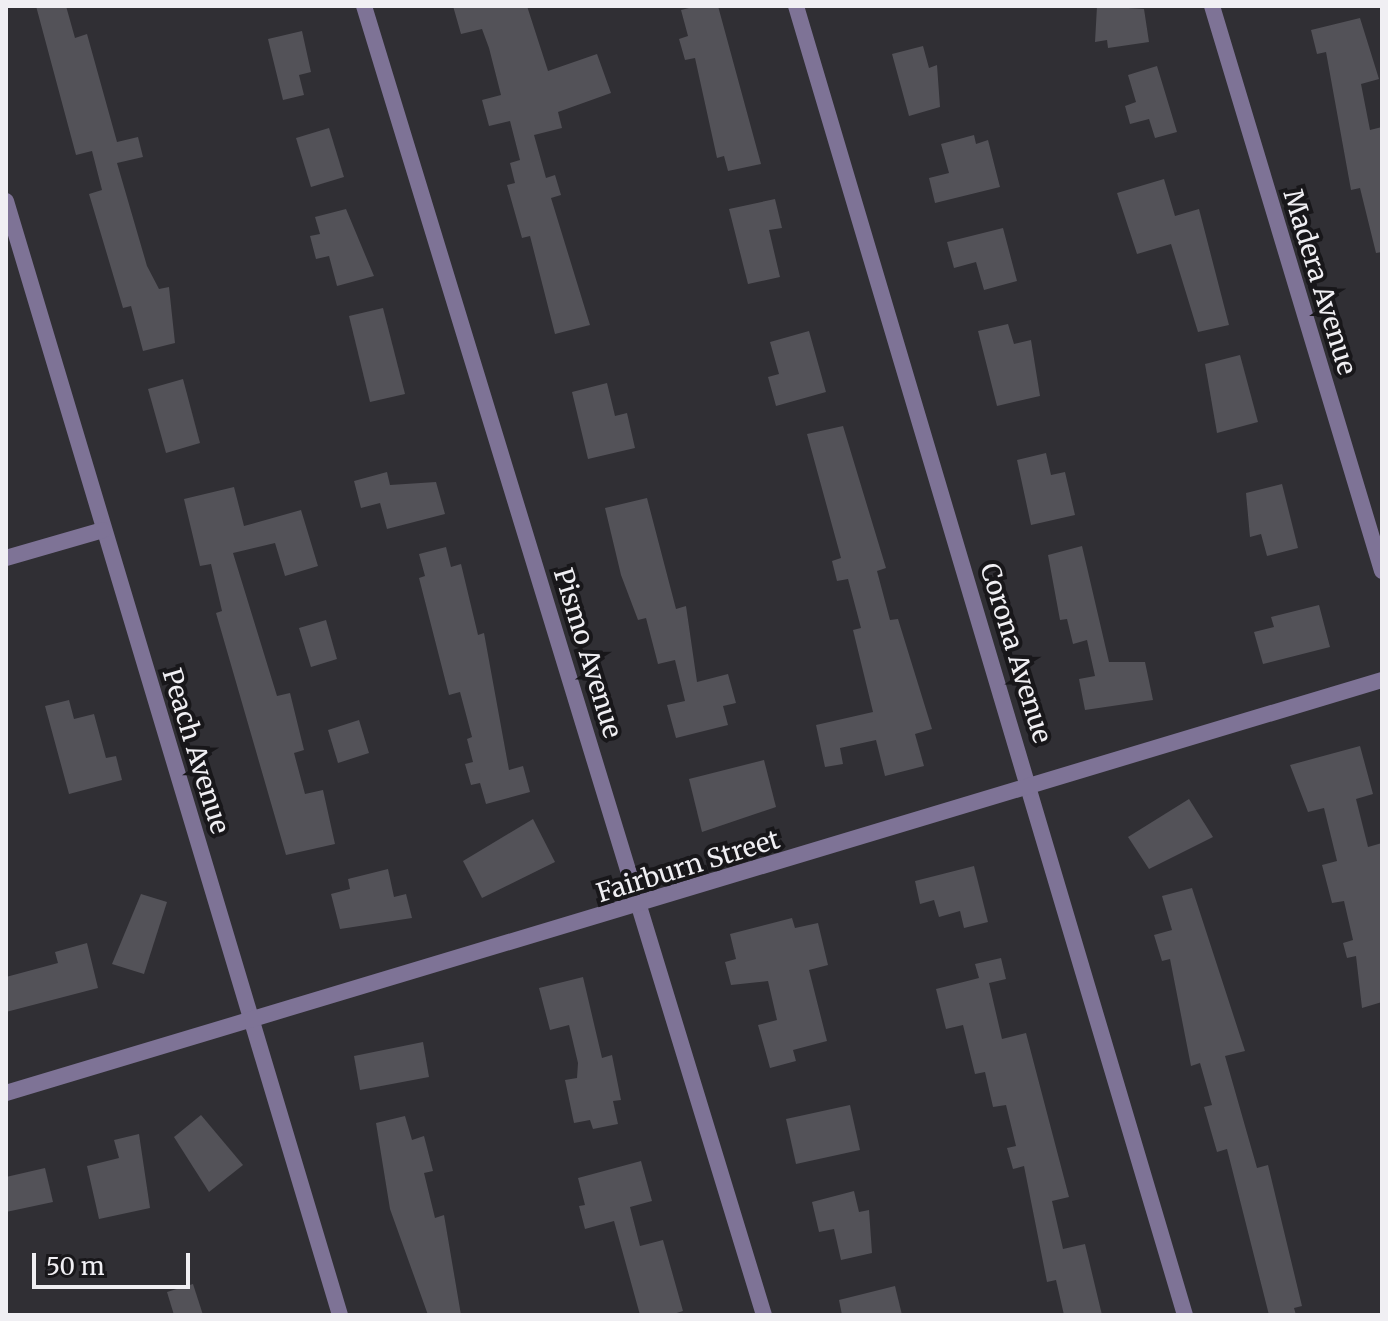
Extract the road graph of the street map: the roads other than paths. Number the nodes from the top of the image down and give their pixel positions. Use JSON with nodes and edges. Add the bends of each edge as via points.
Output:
{"nodes":[{"id":1,"x":364,"y":6,"type":"edge"},
{"id":2,"x":796,"y":6,"type":"edge"},
{"id":3,"x":1212,"y":6,"type":"edge"},
{"id":4,"x":6,"y":201,"type":"edge"},
{"id":5,"x":103,"y":530,"type":"junction"},
{"id":6,"x":6,"y":558,"type":"edge"},
{"id":7,"x":1382,"y":571,"type":"edge"},
{"id":8,"x":1382,"y":680,"type":"edge"},
{"id":9,"x":1032,"y":789,"type":"junction"},
{"id":10,"x":640,"y":905,"type":"junction"},
{"id":11,"x":255,"y":1021,"type":"junction"},
{"id":12,"x":6,"y":1093,"type":"edge"},
{"id":13,"x":340,"y":1315,"type":"edge"},
{"id":14,"x":764,"y":1315,"type":"edge"},
{"id":15,"x":1185,"y":1315,"type":"edge"}],
"edges":[{"from":1,"to":10,"type":"street","name":"Pismo Avenue"},
{"from":2,"to":9,"type":"street","name":"Corona Avenue"},
{"from":3,"to":7,"type":"street","name":"Madera Avenue"},
{"from":4,"to":5,"type":"street","name":"Peach Avenue"},
{"from":5,"to":6,"type":"street"},
{"from":5,"to":11,"type":"street","name":"Peach Avenue"},
{"from":8,"to":9,"type":"street","name":"Fairburn Street"},
{"from":9,"to":10,"type":"street","name":"Fairburn Street"},
{"from":9,"to":15,"type":"street","name":"Corona Avenue"},
{"from":10,"to":11,"type":"street","name":"Fairburn Street"},
{"from":10,"to":14,"type":"street","name":"Pismo Avenue"},
{"from":11,"to":12,"type":"street","name":"Fairburn Street"},
{"from":11,"to":13,"type":"street","name":"Peach Avenue"}]}
